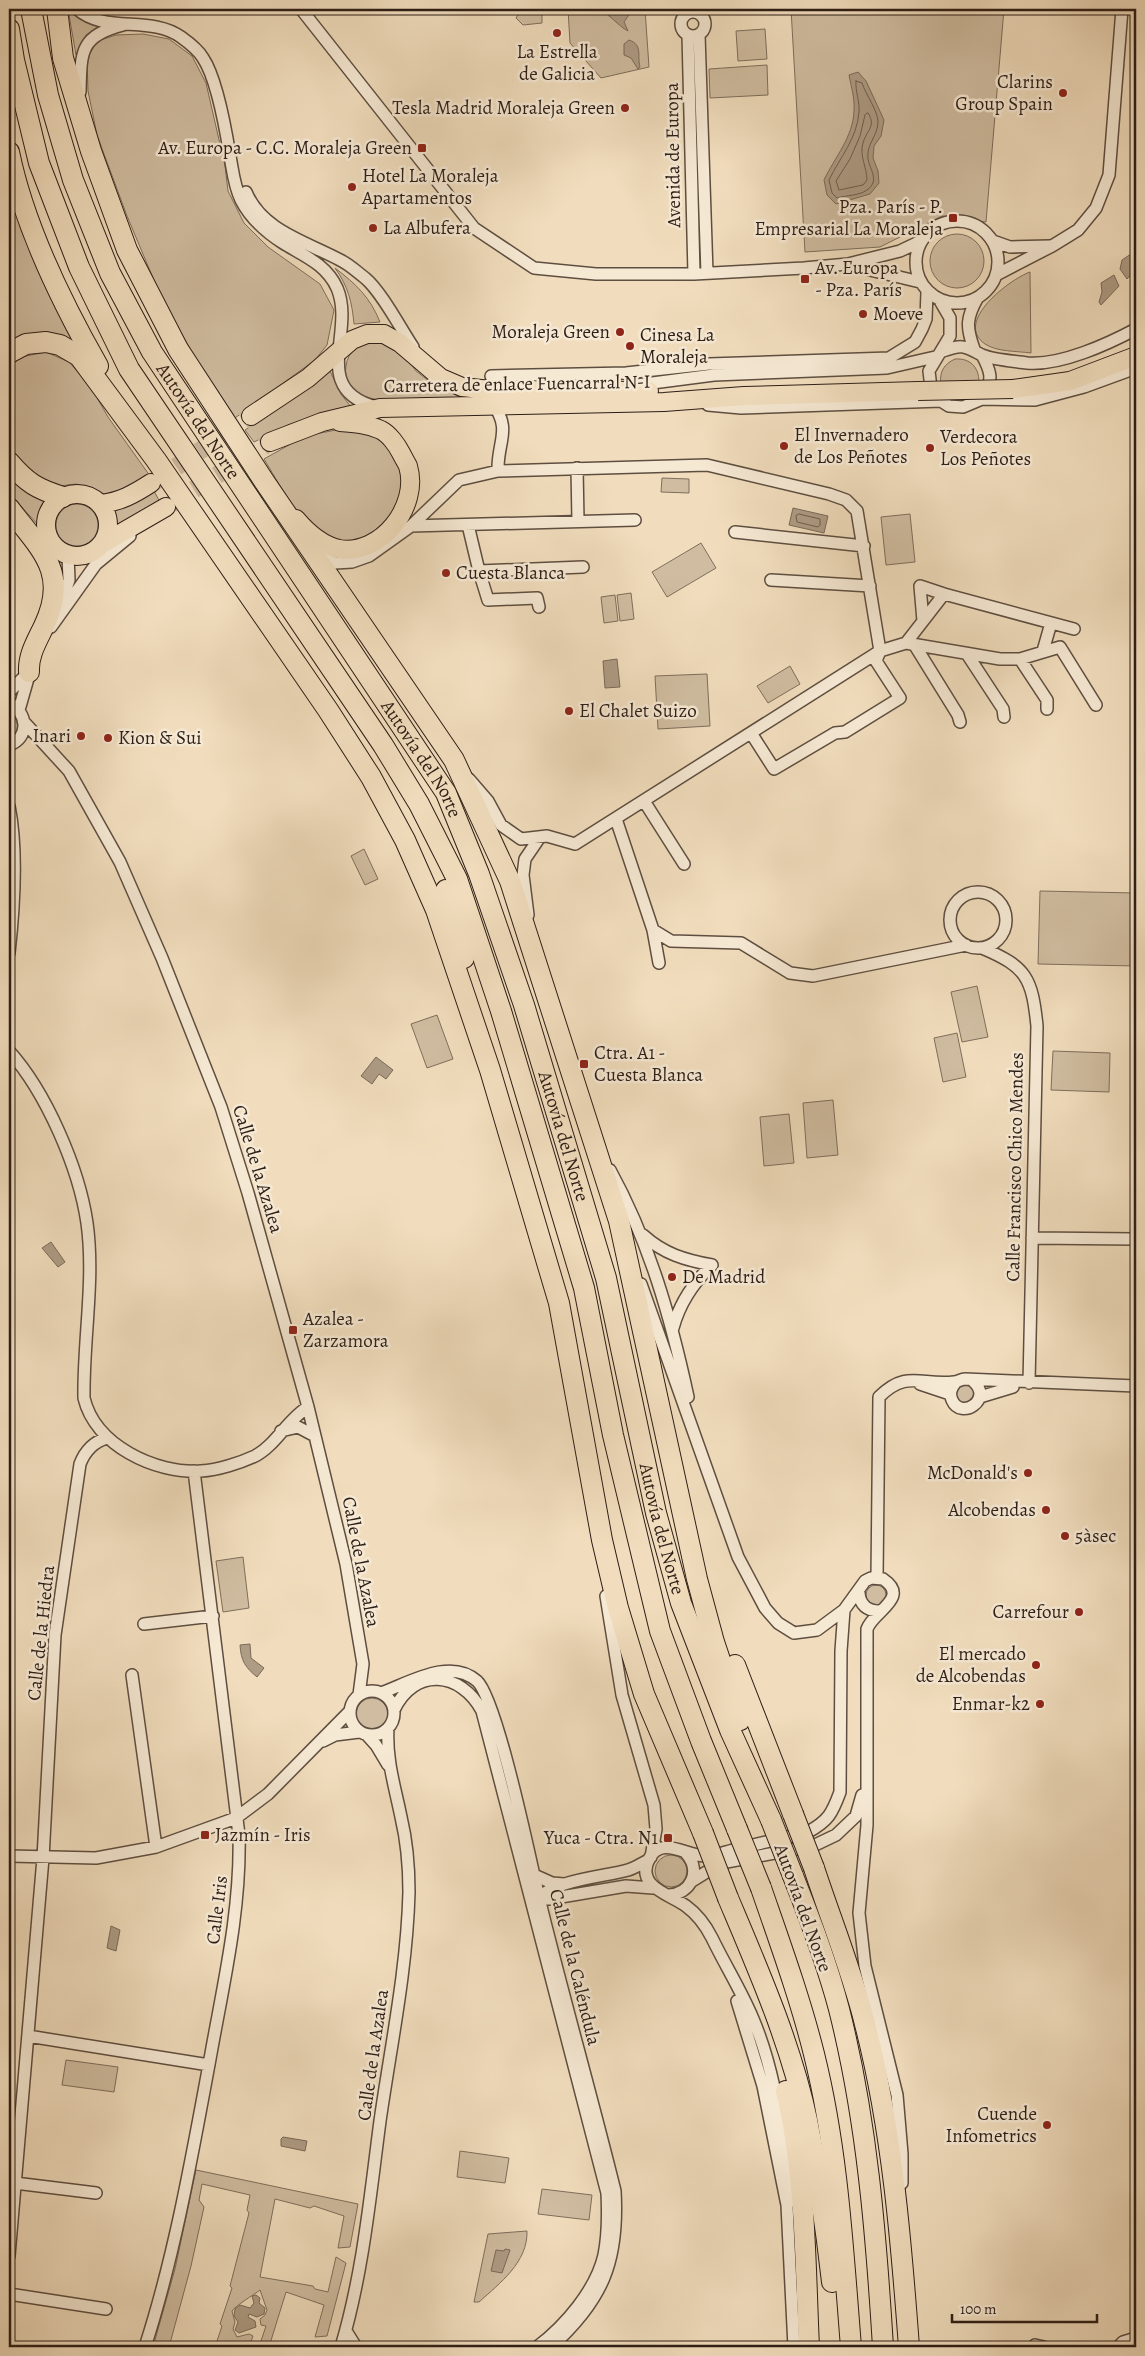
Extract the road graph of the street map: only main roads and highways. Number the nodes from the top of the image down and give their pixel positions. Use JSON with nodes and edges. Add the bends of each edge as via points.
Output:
{"nodes":[{"id":1,"x":31,"y":9,"type":"edge"},
{"id":2,"x":57,"y":9,"type":"edge"},
{"id":3,"x":63,"y":9,"type":"edge"},
{"id":4,"x":9,"y":29,"type":"edge"},
{"id":5,"x":91,"y":151,"type":"junction"},
{"id":6,"x":9,"y":152,"type":"edge"},
{"id":7,"x":9,"y":353,"type":"edge"},
{"id":8,"x":1136,"y":359,"type":"edge"},
{"id":9,"x":744,"y":396,"type":"junction"},
{"id":10,"x":251,"y":416,"type":"tunnel mouth"},
{"id":11,"x":322,"y":422,"type":"junction"},
{"id":12,"x":139,"y":437,"type":"junction"},
{"id":13,"x":270,"y":442,"type":"tunnel mouth"},
{"id":14,"x":9,"y":462,"type":"edge"},
{"id":15,"x":264,"y":482,"type":"junction"},
{"id":16,"x":151,"y":483,"type":"tunnel mouth"},
{"id":17,"x":63,"y":497,"type":"junction"},
{"id":18,"x":9,"y":500,"type":"edge"},
{"id":19,"x":100,"y":504,"type":"junction"},
{"id":20,"x":166,"y":507,"type":"tunnel mouth"},
{"id":21,"x":9,"y":508,"type":"edge"},
{"id":22,"x":48,"y":536,"type":"junction"},
{"id":23,"x":102,"y":544,"type":"junction"},
{"id":24,"x":29,"y":672,"type":"road end"},
{"id":25,"x":446,"y":793,"type":"junction"},
{"id":26,"x":419,"y":804,"type":"junction"},
{"id":27,"x":490,"y":1070,"type":"junction"},
{"id":28,"x":606,"y":1181,"type":"junction"},
{"id":29,"x":681,"y":1505,"type":"junction"},
{"id":30,"x":770,"y":1816,"type":"junction"},
{"id":31,"x":754,"y":1963,"type":"junction"},
{"id":32,"x":809,"y":2347,"type":"edge"},
{"id":33,"x":839,"y":2347,"type":"edge"},
{"id":34,"x":851,"y":2347,"type":"edge"},
{"id":35,"x":883,"y":2347,"type":"edge"},
{"id":36,"x":909,"y":2347,"type":"edge"}],
"edges":[{"from":1,"to":25,"type":"highway","name":"Autovía del Norte","via":[[48,96],[73,180],[110,273],[152,352]]},
{"from":2,"to":5,"type":"highway","via":[[63,58]]},
{"from":3,"to":5,"type":"highway"},
{"from":4,"to":26,"type":"highway","name":"Autovía del Norte","via":[[39,163],[79,267],[129,369],[383,745]]},
{"from":5,"to":15,"type":"highway","via":[[127,250],[178,349]]},
{"from":6,"to":12,"type":"highway","via":[[39,247],[72,320]]},
{"from":7,"to":12,"type":"highway","via":[[26,344],[46,342],[60,345],[79,356]]},
{"from":8,"to":9,"type":"main road","name":"Carretera de enlace Fuencarral N-I","bridge":true,"via":[[1070,380],[1013,388]]},
{"from":9,"to":10,"type":"main road","name":"Carretera de enlace Fuencarral N-I","via":[[606,389],[462,388],[441,378],[400,343],[384,334],[367,334],[352,340],[308,378]]},
{"from":9,"to":11,"type":"main road","name":"Carretera de enlace Fuencarral N-I","via":[[664,402],[380,408]]},
{"from":11,"to":13,"type":"main road","name":"Carretera de enlace Fuencarral N-I"},
{"from":11,"to":15,"type":"main road","name":"Carretera de enlace Fuencarral N-I","via":[[359,423],[383,431],[397,447],[408,467],[409,490],[404,510],[392,528],[376,541],[360,548],[339,549],[306,530]]},
{"from":12,"to":27,"type":"highway","via":[[371,777],[405,840],[436,910]]},
{"from":14,"to":17,"type":"highway","via":[[24,480],[40,490]]},
{"from":15,"to":28,"type":"highway","via":[[454,760],[510,881]]},
{"from":16,"to":19,"type":"main road","via":[[114,503]]},
{"from":17,"to":19,"type":"main road","via":[[89,496]]},
{"from":17,"to":22,"type":"main road","via":[[52,507],[46,521]]},
{"from":18,"to":22,"type":"highway"},
{"from":19,"to":23,"type":"main road","via":[[108,524]]},
{"from":20,"to":23,"type":"main road"},
{"from":21,"to":24,"type":"highway","via":[[41,549],[50,565],[56,591],[52,609],[28,661]]},
{"from":22,"to":23,"type":"main road","via":[[52,544],[68,555],[80,556]]},
{"from":25,"to":28,"type":"highway","via":[[462,809],[519,933],[594,1157]]},
{"from":25,"to":30,"type":"highway","name":"Autovía del Norte","via":[[479,874],[524,1005],[606,1278],[656,1513],[681,1603],[730,1730]]},
{"from":26,"to":27,"type":"highway","via":[[453,910]]},
{"from":26,"to":34,"type":"highway","name":"Autovía del Norte","bridge":true,"via":[[457,879],[501,1010],[584,1288],[613,1435],[660,1631],[760,1888],[798,1995],[815,2055],[838,2189]]},
{"from":27,"to":31,"type":"highway","bridge":true,"via":[[559,1303],[602,1540],[618,1608],[644,1694]]},
{"from":28,"to":29,"type":"highway","via":[[619,1221]]},
{"from":29,"to":30,"type":"highway","via":[[714,1642],[759,1772]]},
{"from":29,"to":36,"type":"highway","bridge":true,"via":[[724,1637],[814,1868],[865,2023],[881,2098],[901,2240]]},
{"from":30,"to":35,"type":"highway","name":"Autovía del Norte","bridge":true,"via":[[816,1937],[838,2008],[859,2104],[875,2223]]},
{"from":31,"to":32,"type":"highway","via":[[791,2112],[802,2194]]},
{"from":31,"to":33,"type":"highway","via":[[781,2032],[807,2119],[826,2231]]}]}
